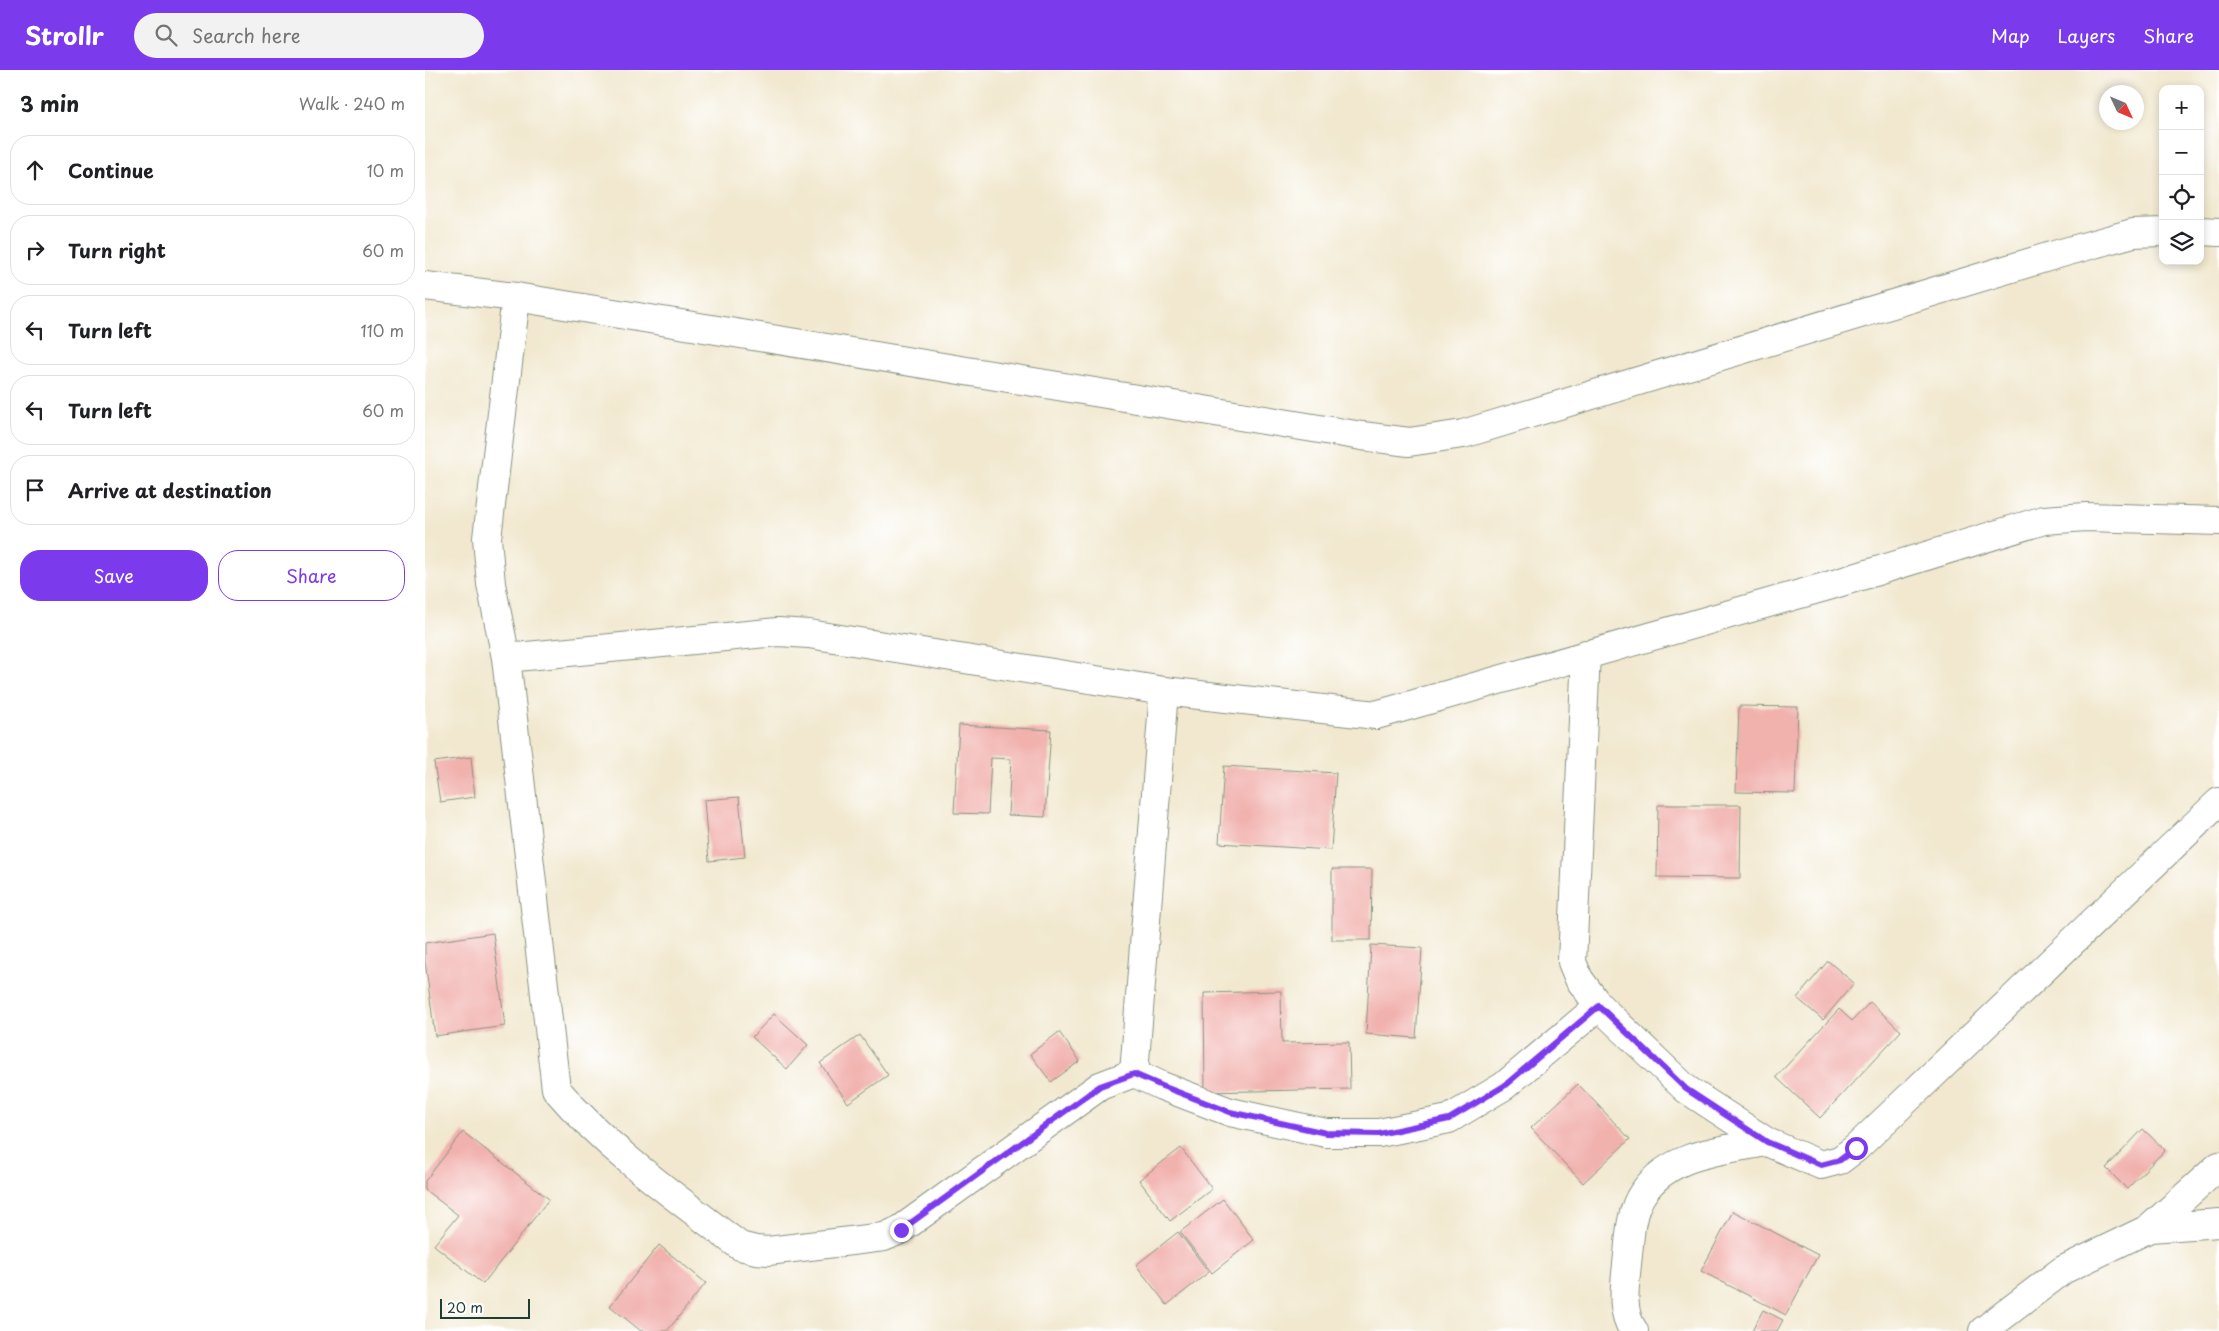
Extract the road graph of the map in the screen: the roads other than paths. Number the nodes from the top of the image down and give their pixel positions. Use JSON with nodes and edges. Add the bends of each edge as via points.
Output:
{"nodes":[{"id":1,"x":2204,"y":231,"type":"edge"},
{"id":2,"x":2159,"y":232,"type":"edge"},
{"id":3,"x":2219,"y":232,"type":"edge"},
{"id":4,"x":425,"y":286,"type":"edge"},
{"id":5,"x":516,"y":298,"type":"junction"},
{"id":6,"x":2219,"y":521,"type":"edge"},
{"id":7,"x":1587,"y":654,"type":"junction"},
{"id":8,"x":506,"y":658,"type":"junction"},
{"id":9,"x":1164,"y":691,"type":"junction"},
{"id":10,"x":2219,"y":802,"type":"edge"},
{"id":11,"x":1599,"y":1006,"type":"junction"},
{"id":12,"x":1134,"y":1074,"type":"junction"},
{"id":13,"x":1767,"y":1142,"type":"junction"},
{"id":14,"x":2219,"y":1166,"type":"edge"},
{"id":15,"x":2219,"y":1223,"type":"edge"},
{"id":16,"x":2151,"y":1228,"type":"junction"},
{"id":17,"x":1633,"y":1331,"type":"edge"},
{"id":18,"x":1983,"y":1331,"type":"edge"}],
"edges":[{"from":1,"to":3,"type":"street"},
{"from":2,"to":5,"type":"street","via":[[2133,233],[2058,254],[1463,434],[1409,442]]},
{"from":4,"to":5,"type":"street"},
{"from":5,"to":8,"type":"street","via":[[487,538],[491,584]]},
{"from":6,"to":7,"type":"street","via":[[2086,517],[2044,520],[1828,586]]},
{"from":7,"to":9,"type":"street","via":[[1376,715]]},
{"from":7,"to":11,"type":"street","via":[[1572,962],[1579,979]]},
{"from":8,"to":9,"type":"street","via":[[778,632],[809,634]]},
{"from":8,"to":12,"type":"street","via":[[556,1089],[582,1120],[625,1159],[740,1246],[767,1251],[884,1237],[901,1230],[1100,1086]]},
{"from":9,"to":12,"type":"street"},
{"from":10,"to":13,"type":"street","via":[[1840,1160],[1821,1165]]},
{"from":11,"to":12,"type":"street","via":[[1504,1086],[1449,1119],[1379,1134],[1326,1133],[1230,1112]]},
{"from":11,"to":13,"type":"street","via":[[1686,1089]]},
{"from":13,"to":17,"type":"street","via":[[1701,1154],[1662,1172],[1642,1194],[1631,1224],[1624,1296]]},
{"from":14,"to":16,"type":"street"},
{"from":15,"to":16,"type":"street"},
{"from":16,"to":18,"type":"street","via":[[2063,1270]]}]}
